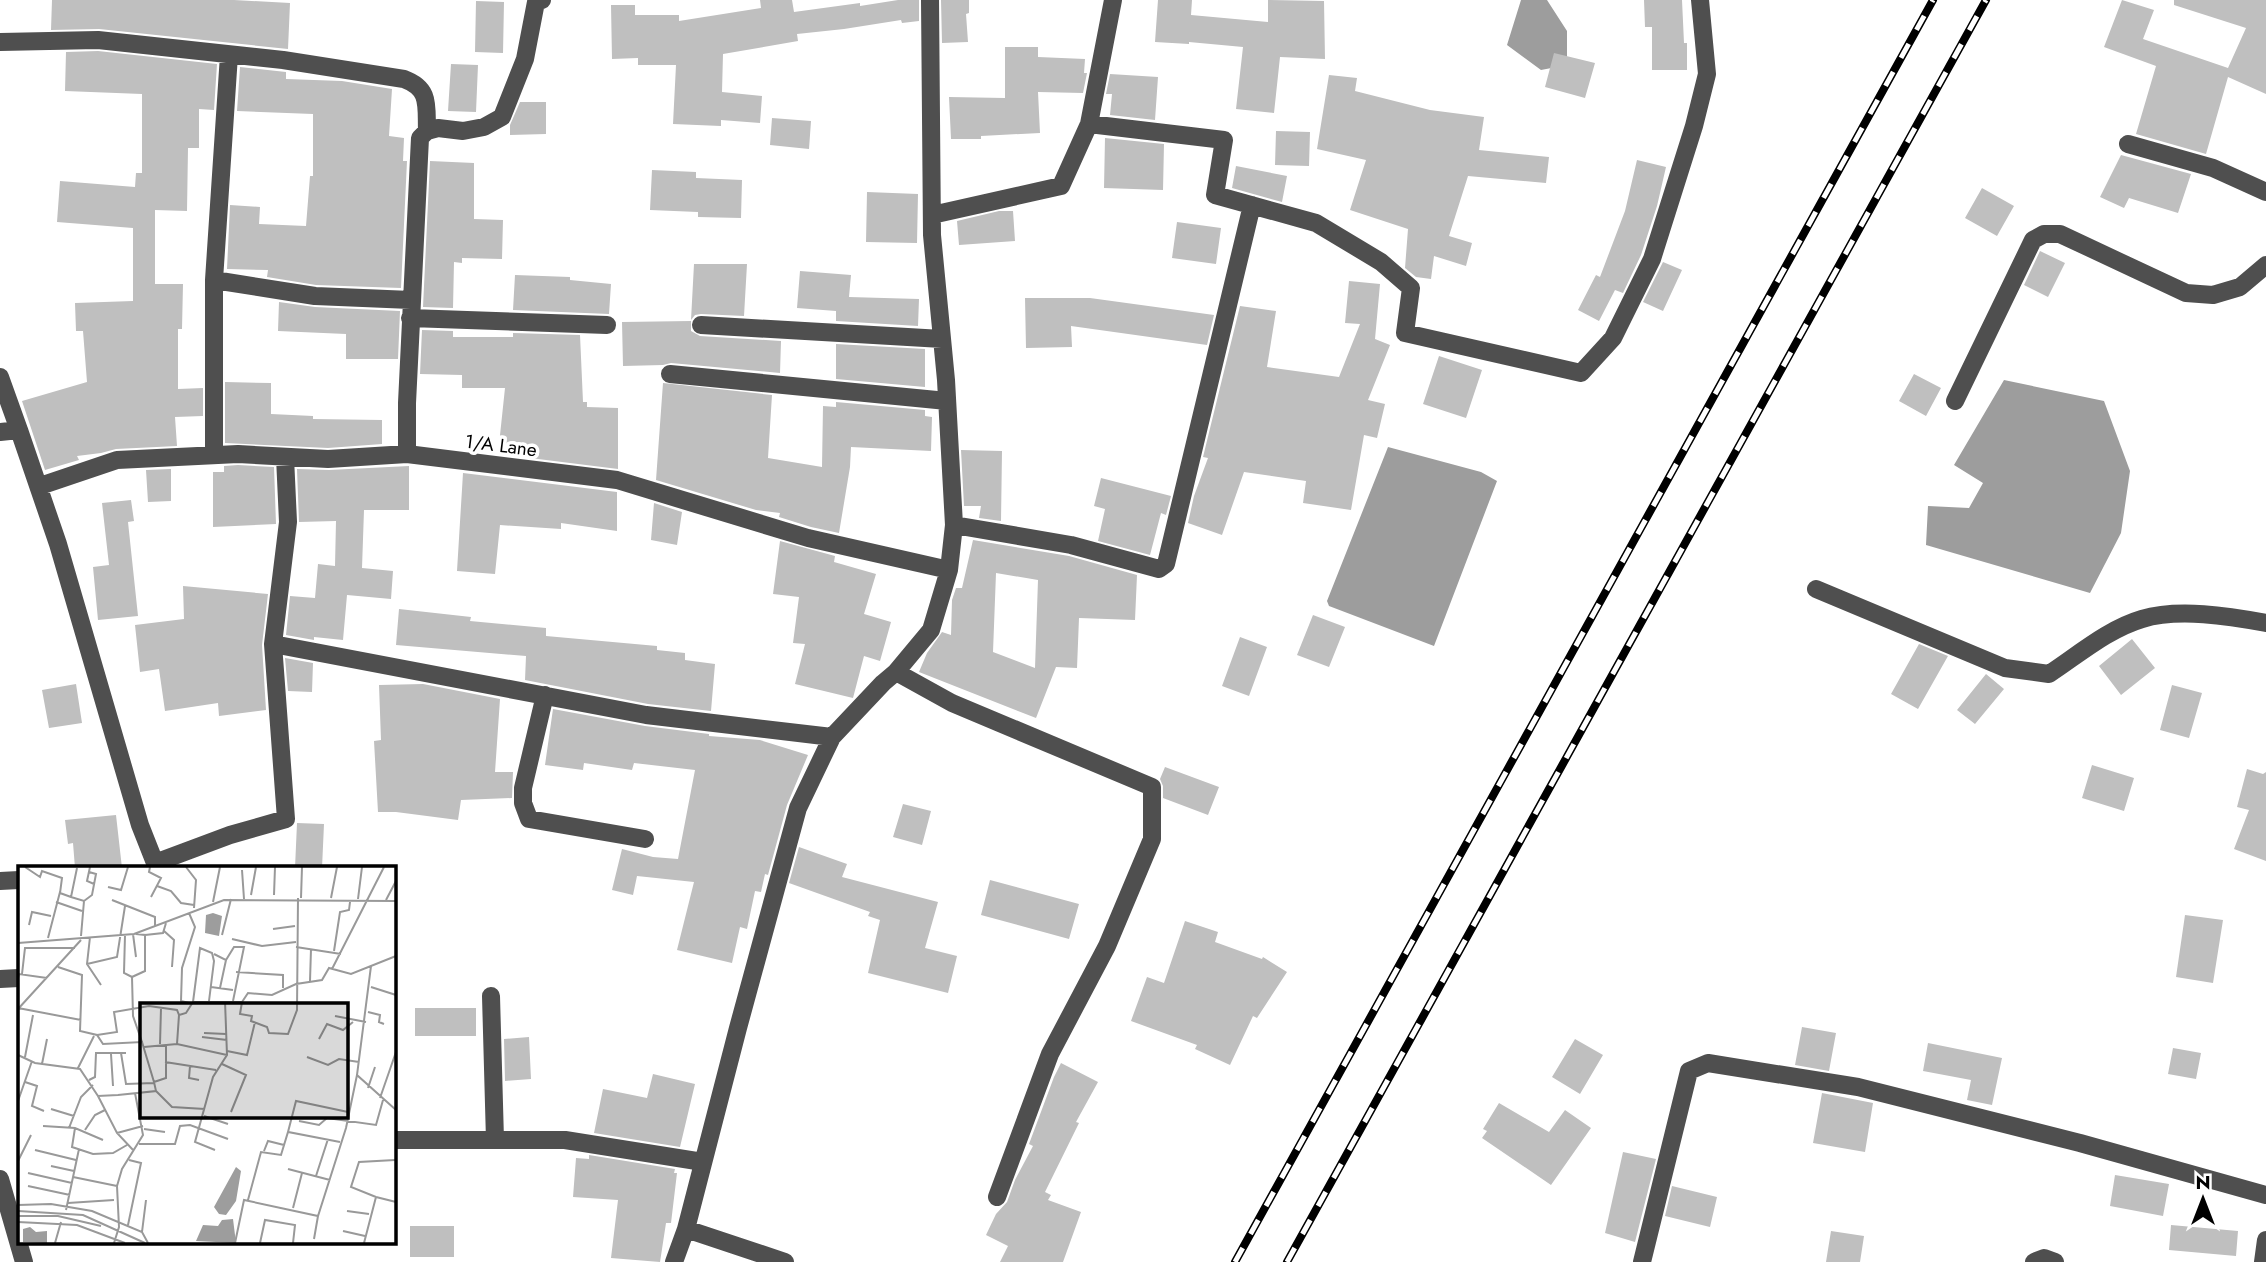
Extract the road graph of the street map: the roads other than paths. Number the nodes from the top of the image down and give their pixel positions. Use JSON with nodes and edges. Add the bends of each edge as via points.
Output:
{"nodes":[{"id":1,"x":930,"y":0,"type":"edge"},
{"id":2,"x":1113,"y":0,"type":"edge"},
{"id":3,"x":1700,"y":0,"type":"edge"},
{"id":4,"x":535,"y":1,"type":"edge"},
{"id":5,"x":0,"y":42,"type":"edge"},
{"id":6,"x":229,"y":55,"type":"junction"},
{"id":7,"x":1089,"y":124,"type":"junction"},
{"id":8,"x":427,"y":131,"type":"junction"},
{"id":9,"x":2128,"y":144,"type":"dead end"},
{"id":10,"x":2266,"y":192,"type":"edge"},
{"id":11,"x":1252,"y":205,"type":"junction"},
{"id":12,"x":932,"y":215,"type":"junction"},
{"id":13,"x":2266,"y":265,"type":"edge"},
{"id":14,"x":214,"y":281,"type":"junction"},
{"id":15,"x":411,"y":300,"type":"junction"},
{"id":16,"x":410,"y":318,"type":"junction"},
{"id":17,"x":607,"y":325,"type":"dead end"},
{"id":18,"x":701,"y":325,"type":"dead end"},
{"id":19,"x":942,"y":339,"type":"junction"},
{"id":20,"x":670,"y":374,"type":"dead end"},
{"id":21,"x":0,"y":377,"type":"edge"},
{"id":22,"x":947,"y":401,"type":"junction"},
{"id":23,"x":1955,"y":401,"type":"dead end"},
{"id":24,"x":19,"y":430,"type":"junction"},
{"id":25,"x":0,"y":432,"type":"edge"},
{"id":26,"x":407,"y":454,"type":"junction"},
{"id":27,"x":214,"y":455,"type":"junction"},
{"id":28,"x":285,"y":457,"type":"junction"},
{"id":29,"x":40,"y":486,"type":"junction"},
{"id":30,"x":954,"y":525,"type":"junction"},
{"id":31,"x":948,"y":570,"type":"junction"},
{"id":32,"x":1816,"y":589,"type":"dead end"},
{"id":33,"x":2266,"y":623,"type":"edge"},
{"id":34,"x":273,"y":644,"type":"junction"},
{"id":35,"x":896,"y":672,"type":"junction"},
{"id":36,"x":545,"y":695,"type":"junction"},
{"id":37,"x":832,"y":737,"type":"junction"},
{"id":38,"x":645,"y":839,"type":"dead end"},
{"id":39,"x":156,"y":865,"type":"edge"},
{"id":40,"x":18,"y":880,"type":"edge"},
{"id":41,"x":0,"y":881,"type":"edge"},
{"id":42,"x":18,"y":978,"type":"edge"},
{"id":43,"x":0,"y":979,"type":"edge"},
{"id":44,"x":491,"y":996,"type":"dead end"},
{"id":45,"x":396,"y":1140,"type":"edge"},
{"id":46,"x":495,"y":1140,"type":"junction"},
{"id":47,"x":703,"y":1162,"type":"junction"},
{"id":48,"x":0,"y":1179,"type":"edge"},
{"id":49,"x":2266,"y":1195,"type":"edge"},
{"id":50,"x":997,"y":1197,"type":"dead end"},
{"id":51,"x":686,"y":1229,"type":"junction"},
{"id":52,"x":2266,"y":1240,"type":"edge"},
{"id":53,"x":18,"y":1241,"type":"edge"},
{"id":54,"x":19,"y":1244,"type":"edge"},
{"id":55,"x":24,"y":1262,"type":"edge"},
{"id":56,"x":674,"y":1262,"type":"edge"},
{"id":57,"x":785,"y":1262,"type":"edge"},
{"id":58,"x":1643,"y":1262,"type":"edge"},
{"id":59,"x":2034,"y":1262,"type":"edge"},
{"id":60,"x":2055,"y":1262,"type":"edge"},
{"id":61,"x":2263,"y":1262,"type":"edge"}],
"edges":[{"from":1,"to":12,"type":"street"},
{"from":2,"to":7,"type":"street"},
{"from":3,"to":11,"type":"street","via":[[1707,74],[1657,245],[1613,338],[1581,373],[1405,333],[1411,288],[1381,262],[1316,223]]},
{"from":4,"to":8,"type":"street","via":[[525,59],[502,117],[463,131]]},
{"from":5,"to":6,"type":"street","via":[[98,40]]},
{"from":6,"to":8,"type":"street","via":[[415,83],[425,96]]},
{"from":6,"to":14,"type":"street"},
{"from":7,"to":11,"type":"street","via":[[1224,140],[1216,195]]},
{"from":7,"to":12,"type":"street","via":[[1061,186]]},
{"from":8,"to":15,"type":"street","via":[[420,138],[418,155]]},
{"from":9,"to":10,"type":"street","via":[[2213,168]]},
{"from":11,"to":30,"type":"street","via":[[1166,564],[1159,569],[1144,567],[1071,545]]},
{"from":12,"to":19,"type":"street"},
{"from":13,"to":23,"type":"street","via":[[2240,287],[2213,295],[2186,293],[2060,234],[2044,234],[2033,240]]},
{"from":14,"to":15,"type":"street","via":[[315,296]]},
{"from":14,"to":27,"type":"street"},
{"from":15,"to":16,"type":"street"},
{"from":16,"to":17,"type":"street"},
{"from":16,"to":26,"type":"street"},
{"from":18,"to":19,"type":"street"},
{"from":19,"to":22,"type":"street"},
{"from":20,"to":22,"type":"street"},
{"from":21,"to":24,"type":"street"},
{"from":22,"to":30,"type":"street"},
{"from":24,"to":25,"type":"street"},
{"from":24,"to":29,"type":"street"},
{"from":26,"to":28,"type":"street","name":"1/A Lane"},
{"from":26,"to":31,"type":"street","name":"1/A Lane","via":[[617,480],[808,538]]},
{"from":27,"to":28,"type":"street","name":"1/A Lane"},
{"from":27,"to":29,"type":"street","name":"1/A Lane","via":[[117,460]]},
{"from":28,"to":34,"type":"street","via":[[288,522]]},
{"from":29,"to":39,"type":"street","via":[[140,825]]},
{"from":30,"to":31,"type":"street"},
{"from":31,"to":35,"type":"street","via":[[931,630]]},
{"from":32,"to":33,"type":"street","via":[[2005,668],[2049,674],[2106,636],[2165,613]]},
{"from":34,"to":36,"type":"street"},
{"from":34,"to":39,"type":"street","via":[[286,819],[230,835]]},
{"from":35,"to":37,"type":"street"},
{"from":35,"to":50,"type":"street","via":[[952,703],[1152,787],[1152,839],[1107,946],[1050,1054]]},
{"from":36,"to":37,"type":"street","via":[[646,715]]},
{"from":36,"to":38,"type":"street","via":[[523,788],[530,819]]},
{"from":37,"to":47,"type":"street","via":[[798,808]]},
{"from":40,"to":41,"type":"street"},
{"from":42,"to":43,"type":"street"},
{"from":44,"to":46,"type":"street"},
{"from":45,"to":46,"type":"street"},
{"from":46,"to":47,"type":"street","via":[[565,1140]]},
{"from":47,"to":51,"type":"street"},
{"from":48,"to":53,"type":"street"},
{"from":49,"to":58,"type":"street","via":[[1858,1087],[1708,1063],[1689,1071]]},
{"from":51,"to":56,"type":"street"},
{"from":51,"to":57,"type":"street"},
{"from":52,"to":61,"type":"street"},
{"from":54,"to":55,"type":"street"},
{"from":59,"to":60,"type":"street","via":[[2044,1258]]}]}
